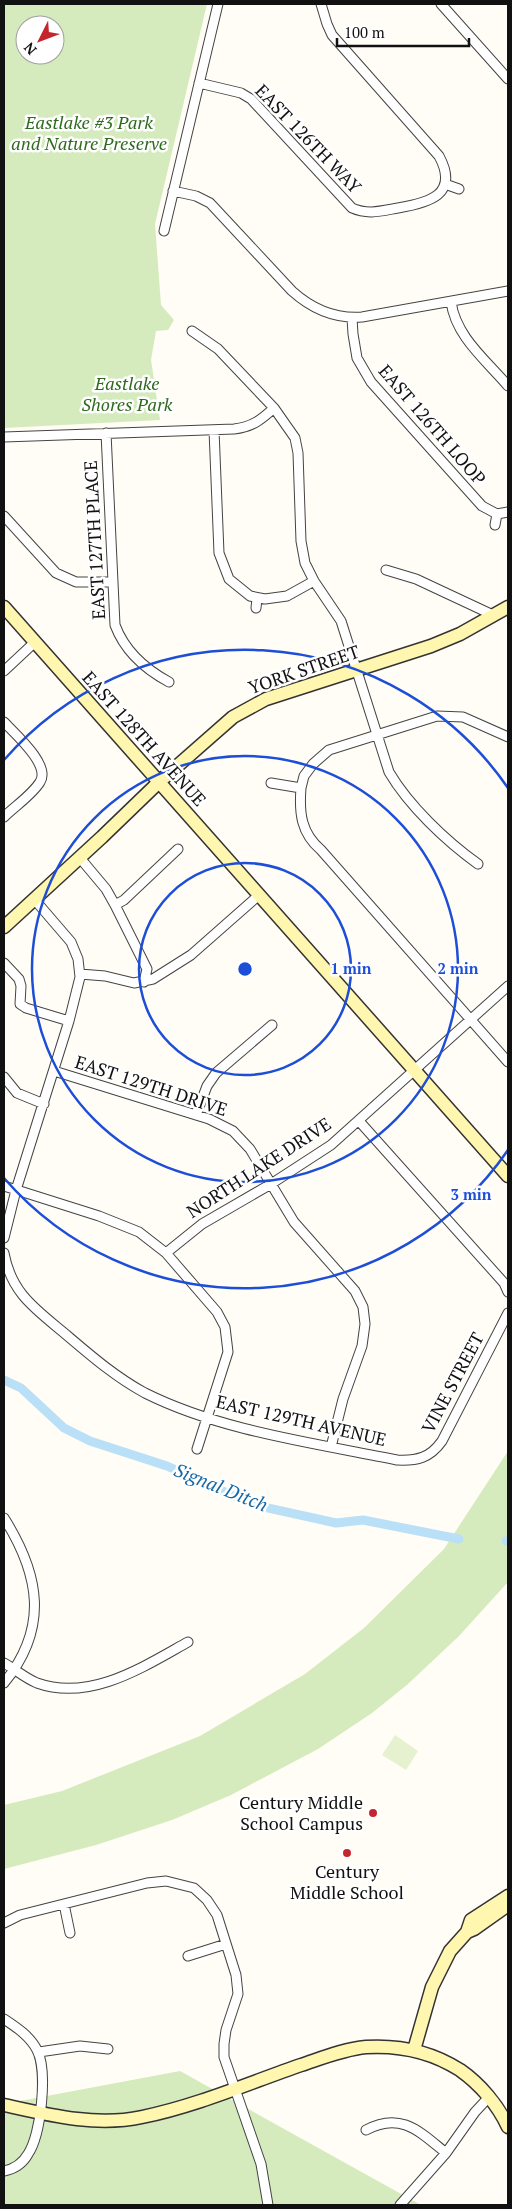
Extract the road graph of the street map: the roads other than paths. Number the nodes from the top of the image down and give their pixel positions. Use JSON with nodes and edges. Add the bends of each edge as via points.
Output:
{"nodes":[{"id":1,"x":218,"y":4,"type":"edge"},
{"id":2,"x":321,"y":4,"type":"edge"},
{"id":3,"x":441,"y":4,"type":"edge"},
{"id":4,"x":508,"y":79,"type":"edge"},
{"id":5,"x":199,"y":83,"type":"junction"},
{"id":6,"x":445,"y":184,"type":"junction"},
{"id":7,"x":459,"y":190,"type":"dead end"},
{"id":8,"x":173,"y":191,"type":"junction"},
{"id":9,"x":164,"y":231,"type":"dead end"},
{"id":10,"x":508,"y":291,"type":"edge"},
{"id":11,"x":450,"y":302,"type":"junction"},
{"id":12,"x":352,"y":318,"type":"junction"},
{"id":13,"x":192,"y":331,"type":"dead end"},
{"id":14,"x":508,"y":386,"type":"edge"},
{"id":15,"x":274,"y":408,"type":"junction"},
{"id":16,"x":214,"y":430,"type":"junction"},
{"id":17,"x":106,"y":433,"type":"junction"},
{"id":18,"x":4,"y":437,"type":"edge"},
{"id":19,"x":508,"y":512,"type":"edge"},
{"id":20,"x":497,"y":514,"type":"junction"},
{"id":21,"x":4,"y":516,"type":"edge"},
{"id":22,"x":495,"y":525,"type":"dead end"},
{"id":23,"x":386,"y":570,"type":"dead end"},
{"id":24,"x":314,"y":581,"type":"junction"},
{"id":25,"x":113,"y":582,"type":"junction"},
{"id":26,"x":257,"y":598,"type":"junction"},
{"id":27,"x":4,"y":607,"type":"edge"},
{"id":28,"x":508,"y":607,"type":"edge"},
{"id":29,"x":256,"y":608,"type":"dead end"},
{"id":30,"x":493,"y":615,"type":"junction"},
{"id":31,"x":35,"y":642,"type":"junction"},
{"id":32,"x":358,"y":669,"type":"junction"},
{"id":33,"x":4,"y":671,"type":"edge"},
{"id":34,"x":169,"y":682,"type":"dead end"},
{"id":35,"x":4,"y":722,"type":"edge"},
{"id":36,"x":376,"y":736,"type":"junction"},
{"id":37,"x":508,"y":737,"type":"edge"},
{"id":38,"x":159,"y":782,"type":"junction"},
{"id":39,"x":271,"y":783,"type":"dead end"},
{"id":40,"x":300,"y":788,"type":"junction"},
{"id":41,"x":4,"y":817,"type":"edge"},
{"id":42,"x":178,"y":848,"type":"dead end"},
{"id":43,"x":80,"y":858,"type":"junction"},
{"id":44,"x":478,"y":864,"type":"dead end"},
{"id":45,"x":259,"y":894,"type":"junction"},
{"id":46,"x":34,"y":899,"type":"junction"},
{"id":47,"x":115,"y":905,"type":"junction"},
{"id":48,"x":4,"y":927,"type":"edge"},
{"id":49,"x":4,"y":963,"type":"edge"},
{"id":50,"x":80,"y":974,"type":"junction"},
{"id":51,"x":144,"y":982,"type":"junction"},
{"id":52,"x":508,"y":986,"type":"edge"},
{"id":53,"x":69,"y":1021,"type":"junction"},
{"id":54,"x":471,"y":1021,"type":"junction"},
{"id":55,"x":272,"y":1025,"type":"dead end"},
{"id":56,"x":508,"y":1062,"type":"edge"},
{"id":57,"x":54,"y":1070,"type":"junction"},
{"id":58,"x":416,"y":1070,"type":"junction"},
{"id":59,"x":4,"y":1078,"type":"edge"},
{"id":60,"x":44,"y":1104,"type":"junction"},
{"id":61,"x":196,"y":1115,"type":"junction"},
{"id":62,"x":359,"y":1121,"type":"junction"},
{"id":63,"x":508,"y":1176,"type":"edge"},
{"id":64,"x":270,"y":1184,"type":"junction"},
{"id":65,"x":4,"y":1186,"type":"edge"},
{"id":66,"x":16,"y":1190,"type":"junction"},
{"id":67,"x":4,"y":1238,"type":"edge"},
{"id":68,"x":4,"y":1253,"type":"edge"},
{"id":69,"x":166,"y":1253,"type":"junction"},
{"id":70,"x":508,"y":1292,"type":"edge"},
{"id":71,"x":508,"y":1313,"type":"edge"},
{"id":72,"x":207,"y":1417,"type":"junction"},
{"id":73,"x":331,"y":1447,"type":"junction"},
{"id":74,"x":197,"y":1450,"type":"dead end"},
{"id":75,"x":417,"y":1460,"type":"joint"},
{"id":76,"x":4,"y":1518,"type":"edge"},
{"id":77,"x":188,"y":1642,"type":"dead end"},
{"id":78,"x":4,"y":1663,"type":"edge"},
{"id":79,"x":15,"y":1669,"type":"junction"},
{"id":80,"x":4,"y":1684,"type":"edge"},
{"id":81,"x":508,"y":1896,"type":"edge"},
{"id":82,"x":64,"y":1904,"type":"junction"},
{"id":83,"x":508,"y":1905,"type":"edge"},
{"id":84,"x":4,"y":1923,"type":"edge"},
{"id":85,"x":467,"y":1932,"type":"junction"},
{"id":86,"x":70,"y":1933,"type":"dead end"},
{"id":87,"x":226,"y":1944,"type":"junction"},
{"id":88,"x":188,"y":1956,"type":"dead end"},
{"id":89,"x":4,"y":2019,"type":"edge"},
{"id":90,"x":108,"y":2050,"type":"dead end"},
{"id":91,"x":414,"y":2050,"type":"junction"},
{"id":92,"x":38,"y":2052,"type":"junction"},
{"id":93,"x":234,"y":2088,"type":"junction"},
{"id":94,"x":489,"y":2097,"type":"junction"},
{"id":95,"x":4,"y":2106,"type":"edge"},
{"id":96,"x":40,"y":2113,"type":"junction"},
{"id":97,"x":508,"y":2127,"type":"edge"},
{"id":98,"x":366,"y":2130,"type":"dead end"},
{"id":99,"x":446,"y":2153,"type":"junction"},
{"id":100,"x":4,"y":2171,"type":"edge"},
{"id":101,"x":268,"y":2205,"type":"edge"},
{"id":102,"x":400,"y":2205,"type":"edge"}],
"edges":[{"from":1,"to":5,"type":"street"},
{"from":2,"to":6,"type":"street","via":[[332,35],[439,156],[446,171]]},
{"from":3,"to":4,"type":"street"},
{"from":5,"to":6,"type":"street","name":"EAST 126TH WAY","via":[[241,93],[251,99],[339,196],[359,211],[372,213],[423,204],[440,192]]},
{"from":5,"to":8,"type":"street"},
{"from":6,"to":7,"type":"street"},
{"from":8,"to":9,"type":"street"},
{"from":8,"to":12,"type":"street","via":[[210,203],[303,301],[328,313]]},
{"from":10,"to":11,"type":"street"},
{"from":11,"to":12,"type":"street"},
{"from":11,"to":14,"type":"street","via":[[461,333]]},
{"from":12,"to":20,"type":"street","name":"EAST 126TH LOOP","via":[[357,358],[371,382],[473,497],[486,510]]},
{"from":13,"to":15,"type":"street","via":[[218,349]]},
{"from":15,"to":16,"type":"street","via":[[249,427]]},
{"from":15,"to":24,"type":"street","via":[[293,432],[297,444],[303,555]]},
{"from":16,"to":17,"type":"street"},
{"from":16,"to":26,"type":"street","via":[[221,561],[234,585]]},
{"from":17,"to":18,"type":"street"},
{"from":17,"to":25,"type":"street","name":"EAST 127TH PLACE"},
{"from":19,"to":20,"type":"street"},
{"from":20,"to":22,"type":"street"},
{"from":21,"to":25,"type":"street","via":[[56,573],[76,582]]},
{"from":23,"to":30,"type":"street"},
{"from":24,"to":26,"type":"street","via":[[287,596]]},
{"from":24,"to":32,"type":"street","via":[[338,615]]},
{"from":25,"to":34,"type":"street","name":"EAST 127TH PLACE","via":[[115,625],[124,644],[149,671]]},
{"from":26,"to":29,"type":"street"},
{"from":27,"to":31,"type":"street","name":"EAST 128TH AVENUE"},
{"from":28,"to":30,"type":"street","name":"YORK STREET"},
{"from":30,"to":32,"type":"street","name":"YORK STREET","via":[[431,646]]},
{"from":31,"to":33,"type":"street"},
{"from":31,"to":38,"type":"street","name":"EAST 128TH AVENUE"},
{"from":32,"to":36,"type":"street"},
{"from":32,"to":38,"type":"street","name":"YORK STREET","via":[[266,699],[244,710],[221,726]]},
{"from":35,"to":41,"type":"street","via":[[48,771]]},
{"from":36,"to":37,"type":"street","via":[[428,718],[452,715]]},
{"from":36,"to":40,"type":"street","via":[[329,750],[313,764]]},
{"from":36,"to":44,"type":"street","via":[[396,784],[445,838]]},
{"from":38,"to":43,"type":"street","name":"YORK STREET"},
{"from":38,"to":45,"type":"street","name":"EAST 128TH AVENUE"},
{"from":39,"to":40,"type":"street"},
{"from":40,"to":54,"type":"street","via":[[299,813],[312,843]]},
{"from":42,"to":47,"type":"street"},
{"from":43,"to":46,"type":"street","name":"YORK STREET"},
{"from":43,"to":47,"type":"street"},
{"from":45,"to":51,"type":"street","via":[[192,955],[167,972]]},
{"from":45,"to":58,"type":"street","name":"EAST 128TH AVENUE"},
{"from":46,"to":48,"type":"street","name":"YORK STREET"},
{"from":46,"to":50,"type":"street","via":[[71,942]]},
{"from":47,"to":51,"type":"street","via":[[147,969]]},
{"from":49,"to":53,"type":"street","via":[[21,986],[20,1004]]},
{"from":50,"to":51,"type":"street"},
{"from":50,"to":53,"type":"street"},
{"from":52,"to":54,"type":"street","name":"NORTH LAKE DRIVE"},
{"from":53,"to":57,"type":"street"},
{"from":54,"to":56,"type":"street"},
{"from":54,"to":58,"type":"street","name":"NORTH LAKE DRIVE"},
{"from":55,"to":61,"type":"street","via":[[216,1074],[207,1086]]},
{"from":57,"to":60,"type":"street"},
{"from":57,"to":61,"type":"street","name":"EAST 129TH DRIVE"},
{"from":58,"to":62,"type":"street","name":"NORTH LAKE DRIVE"},
{"from":58,"to":63,"type":"street","name":"EAST 128TH AVENUE"},
{"from":59,"to":60,"type":"street","via":[[17,1092]]},
{"from":60,"to":66,"type":"street"},
{"from":61,"to":64,"type":"street","name":"EAST 129TH DRIVE","via":[[222,1124],[238,1135]]},
{"from":62,"to":64,"type":"street","name":"NORTH LAKE DRIVE","via":[[331,1145]]},
{"from":62,"to":70,"type":"street","via":[[504,1283]]},
{"from":64,"to":69,"type":"street","name":"NORTH LAKE DRIVE","via":[[202,1224]]},
{"from":64,"to":73,"type":"street","name":"EAST 129TH DRIVE","via":[[298,1227],[355,1291],[363,1307],[362,1346],[342,1399]]},
{"from":65,"to":66,"type":"street"},
{"from":66,"to":67,"type":"street"},
{"from":66,"to":69,"type":"street","via":[[130,1227]]},
{"from":68,"to":72,"type":"street","name":"EAST 129TH AVENUE","via":[[12,1280],[21,1294],[107,1368],[145,1393]]},
{"from":69,"to":72,"type":"street","via":[[214,1307],[226,1333],[226,1364]]},
{"from":71,"to":75,"type":"street","name":"VINE STREET","via":[[442,1441],[433,1452]]},
{"from":72,"to":73,"type":"street","name":"EAST 129TH AVENUE","via":[[244,1429]]},
{"from":72,"to":74,"type":"street"},
{"from":73,"to":75,"type":"street","name":"EAST 129TH AVENUE","via":[[397,1460]]},
{"from":76,"to":79,"type":"street","via":[[28,1562],[34,1590],[30,1640]]},
{"from":77,"to":79,"type":"street","via":[[139,1669],[100,1684],[75,1688],[44,1685]]},
{"from":78,"to":79,"type":"street"},
{"from":79,"to":80,"type":"street"},
{"from":81,"to":85,"type":"street","via":[[471,1920]]},
{"from":82,"to":84,"type":"street","via":[[20,1915]]},
{"from":82,"to":86,"type":"street"},
{"from":82,"to":87,"type":"street","via":[[147,1883],[166,1881],[188,1885],[211,1905]]},
{"from":83,"to":85,"type":"street"},
{"from":85,"to":91,"type":"street","via":[[450,1951],[438,1972]]},
{"from":87,"to":88,"type":"street"},
{"from":87,"to":93,"type":"street","via":[[238,1982],[236,2004],[224,2044],[224,2057]]},
{"from":89,"to":92,"type":"street","via":[[28,2038]]},
{"from":90,"to":92,"type":"street","via":[[80,2046]]},
{"from":91,"to":93,"type":"street","via":[[380,2047],[351,2050]]},
{"from":91,"to":94,"type":"street","via":[[455,2067]]},
{"from":92,"to":96,"type":"street","via":[[44,2083]]},
{"from":93,"to":96,"type":"street","via":[[142,2117],[99,2121]]},
{"from":93,"to":101,"type":"street","via":[[261,2164]]},
{"from":94,"to":97,"type":"street"},
{"from":94,"to":99,"type":"street"},
{"from":95,"to":96,"type":"street"},
{"from":96,"to":100,"type":"street","via":[[28,2154],[12,2169]]},
{"from":98,"to":99,"type":"street","via":[[386,2122],[407,2126],[419,2131]]},
{"from":99,"to":102,"type":"street"}]}
